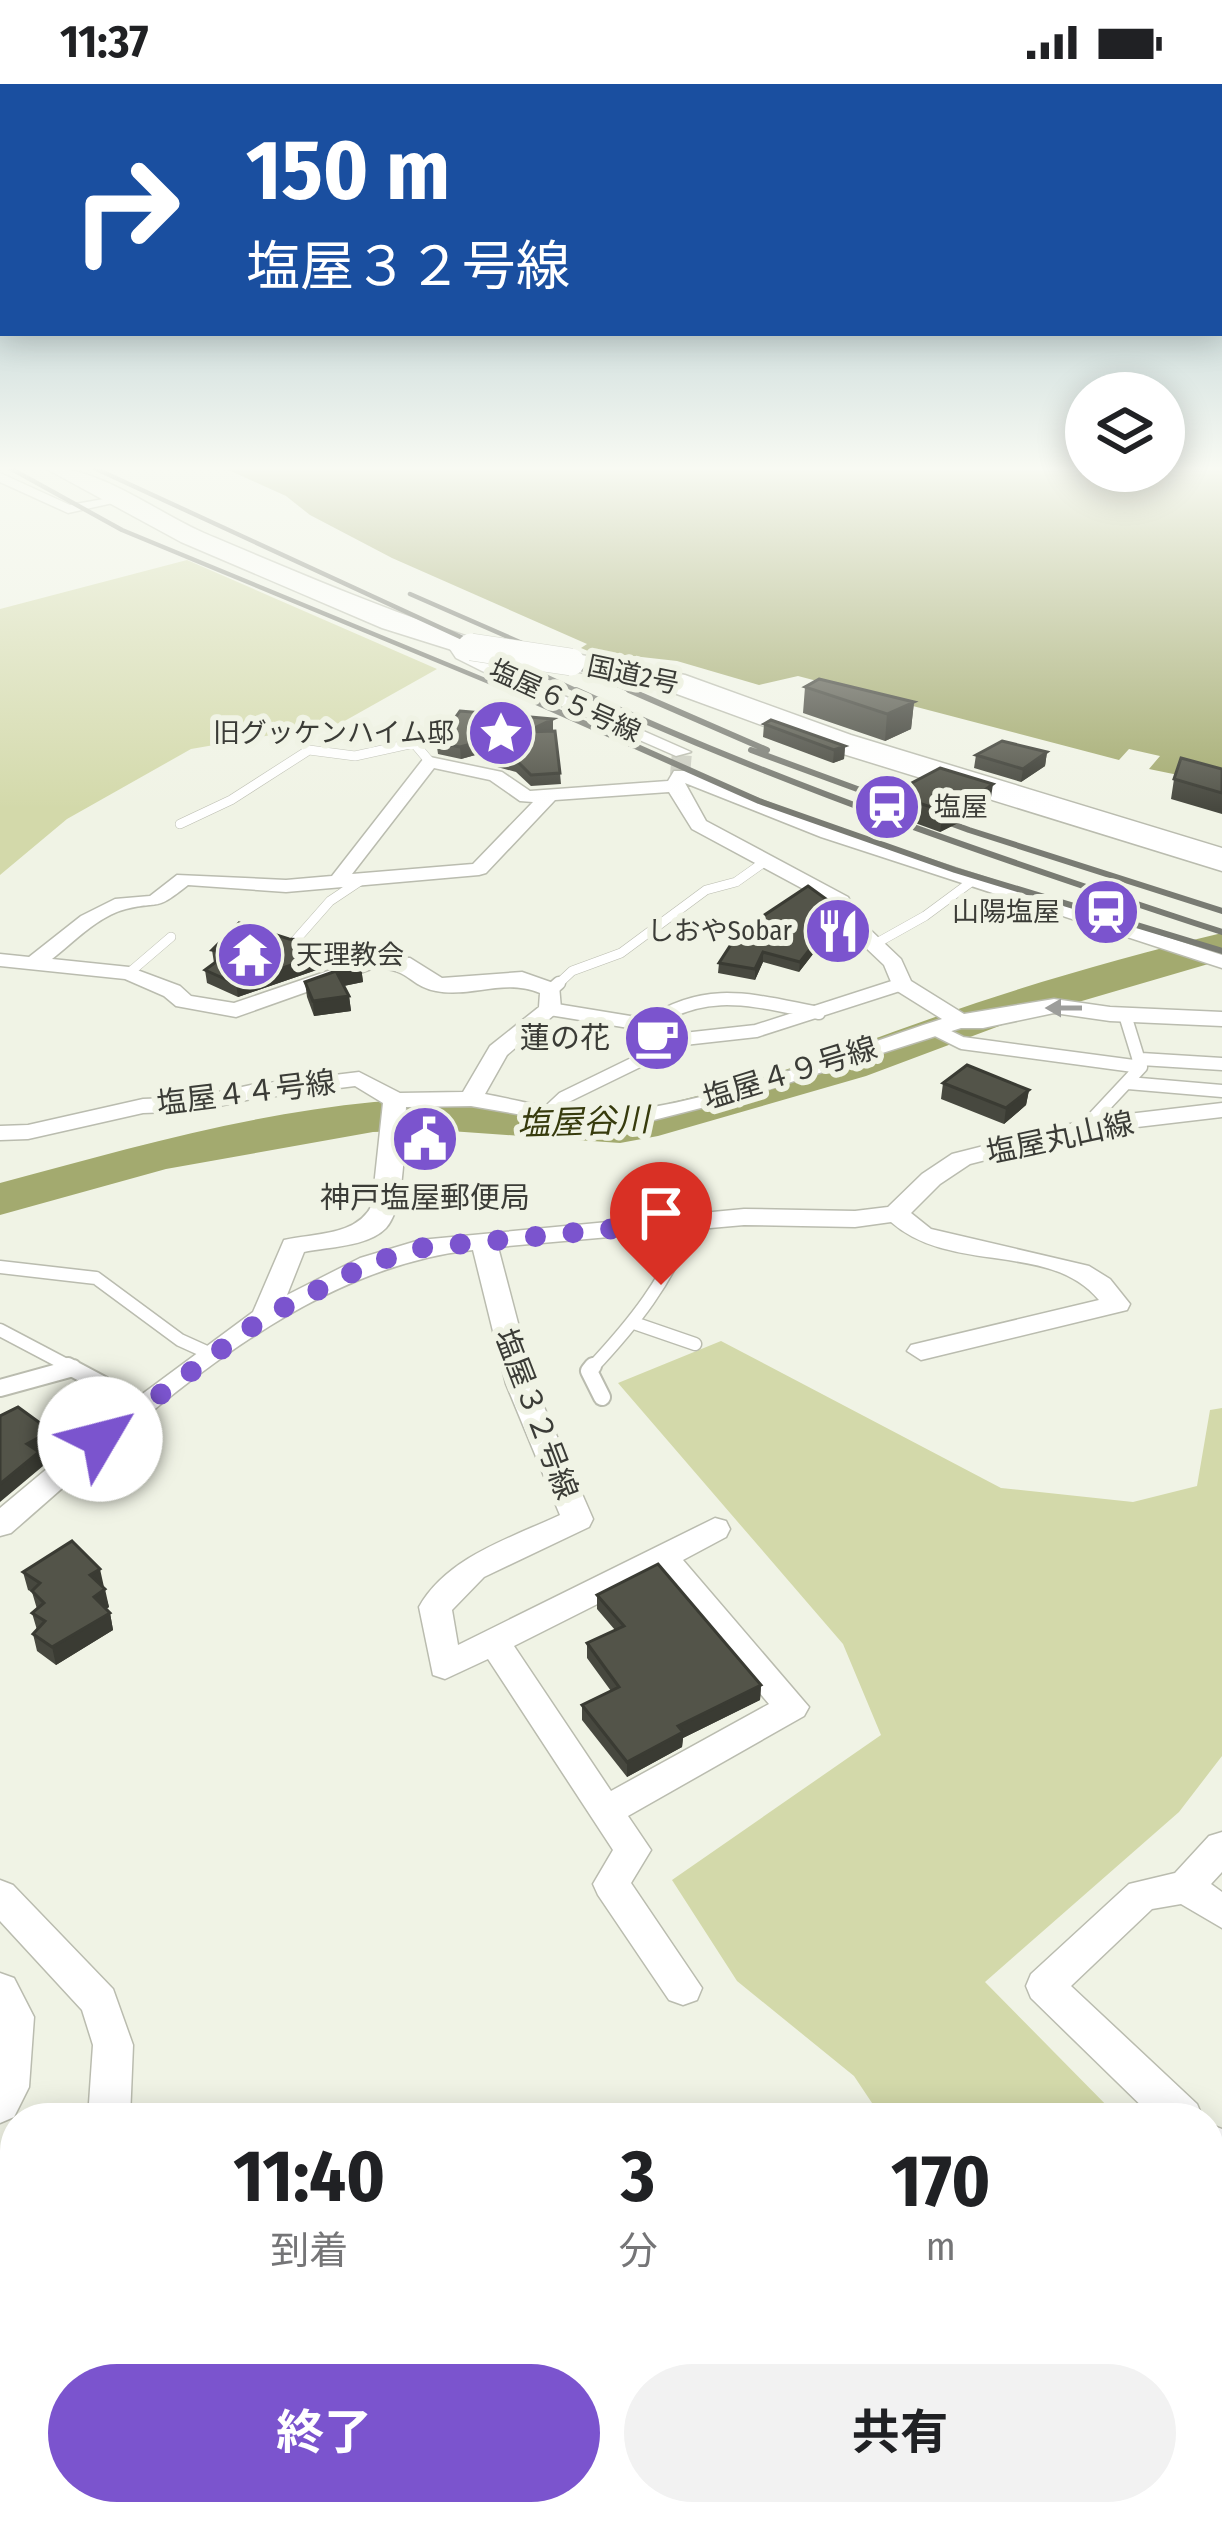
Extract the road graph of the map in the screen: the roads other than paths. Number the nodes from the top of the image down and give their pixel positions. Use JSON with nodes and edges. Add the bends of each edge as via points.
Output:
{"nodes":[{"id":1,"x":298,"y":581,"type":"edge"},
{"id":2,"x":462,"y":645,"type":"junction"},
{"id":3,"x":682,"y":752,"type":"dead end"},
{"id":4,"x":430,"y":762,"type":"junction"},
{"id":5,"x":677,"y":780,"type":"junction"},
{"id":6,"x":547,"y":798,"type":"junction"},
{"id":7,"x":180,"y":824,"type":"dead end"},
{"id":8,"x":767,"y":860,"type":"junction"},
{"id":9,"x":1222,"y":860,"type":"edge"},
{"id":10,"x":351,"y":878,"type":"junction"},
{"id":11,"x":971,"y":882,"type":"junction"},
{"id":12,"x":171,"y":937,"type":"dead end"},
{"id":13,"x":293,"y":943,"type":"edge"},
{"id":14,"x":874,"y":944,"type":"junction"},
{"id":15,"x":0,"y":960,"type":"edge"},
{"id":16,"x":1220,"y":964,"type":"edge"},
{"id":17,"x":31,"y":965,"type":"junction"},
{"id":18,"x":128,"y":973,"type":"junction"},
{"id":19,"x":902,"y":984,"type":"junction"},
{"id":20,"x":550,"y":1000,"type":"junction"},
{"id":21,"x":819,"y":1013,"type":"junction"},
{"id":22,"x":1125,"y":1015,"type":"junction"},
{"id":23,"x":1222,"y":1019,"type":"edge"},
{"id":24,"x":649,"y":1025,"type":"junction"},
{"id":25,"x":958,"y":1025,"type":"junction"},
{"id":26,"x":684,"y":1039,"type":"junction"},
{"id":27,"x":1141,"y":1063,"type":"junction"},
{"id":28,"x":1222,"y":1064,"type":"edge"},
{"id":29,"x":1128,"y":1084,"type":"junction"},
{"id":30,"x":1222,"y":1090,"type":"edge"},
{"id":31,"x":471,"y":1099,"type":"junction"},
{"id":32,"x":394,"y":1111,"type":"junction"},
{"id":33,"x":1222,"y":1111,"type":"edge"},
{"id":34,"x":548,"y":1113,"type":"junction"},
{"id":35,"x":1083,"y":1128,"type":"junction"},
{"id":36,"x":0,"y":1133,"type":"edge"},
{"id":37,"x":896,"y":1214,"type":"junction"},
{"id":38,"x":690,"y":1221,"type":"junction"},
{"id":39,"x":484,"y":1241,"type":"junction"},
{"id":40,"x":0,"y":1268,"type":"edge"},
{"id":41,"x":265,"y":1317,"type":"junction"},
{"id":42,"x":634,"y":1322,"type":"junction"},
{"id":43,"x":0,"y":1330,"type":"edge"},
{"id":44,"x":695,"y":1344,"type":"dead end"},
{"id":45,"x":921,"y":1351,"type":"dead end"},
{"id":46,"x":211,"y":1354,"type":"junction"},
{"id":47,"x":73,"y":1368,"type":"junction"},
{"id":48,"x":0,"y":1388,"type":"edge"},
{"id":49,"x":602,"y":1397,"type":"dead end"},
{"id":50,"x":143,"y":1406,"type":"junction"},
{"id":51,"x":0,"y":1525,"type":"edge"},
{"id":52,"x":715,"y":1529,"type":"dead end"},
{"id":53,"x":663,"y":1557,"type":"junction"},
{"id":54,"x":494,"y":1642,"type":"junction"},
{"id":55,"x":604,"y":1812,"type":"junction"},
{"id":56,"x":1222,"y":1847,"type":"edge"},
{"id":57,"x":1186,"y":1887,"type":"junction"},
{"id":58,"x":0,"y":1897,"type":"edge"},
{"id":59,"x":1222,"y":1912,"type":"edge"},
{"id":60,"x":683,"y":1988,"type":"dead end"},
{"id":61,"x":0,"y":1990,"type":"edge"},
{"id":62,"x":1,"y":2103,"type":"edge"},
{"id":63,"x":110,"y":2103,"type":"edge"},
{"id":64,"x":1166,"y":2103,"type":"edge"}],
"edges":[{"from":1,"to":2,"type":"highway","name":"国道2号"},
{"from":2,"to":3,"type":"street","name":"塩屋６５号線","via":[[462,655],[488,668]]},
{"from":2,"to":9,"type":"highway","name":"国道2号","bridge":true,"via":[[674,682],[839,742]]},
{"from":4,"to":6,"type":"street","via":[[496,776],[515,792]]},
{"from":4,"to":7,"type":"lane","via":[[414,743],[355,756],[309,750]]},
{"from":4,"to":10,"type":"street"},
{"from":5,"to":6,"type":"street"},
{"from":5,"to":8,"type":"street","via":[[699,825]]},
{"from":5,"to":11,"type":"street"},
{"from":6,"to":10,"type":"street","via":[[478,869]]},
{"from":8,"to":14,"type":"street","via":[[842,902]]},
{"from":8,"to":20,"type":"lane","via":[[736,882],[706,890],[621,953],[572,971]]},
{"from":10,"to":13,"type":"lane"},
{"from":10,"to":17,"type":"street","via":[[286,886],[184,879],[155,902],[122,903],[88,920]]},
{"from":11,"to":14,"type":"lane"},
{"from":11,"to":16,"type":"street"},
{"from":12,"to":18,"type":"lane"},
{"from":14,"to":19,"type":"street"},
{"from":15,"to":17,"type":"street"},
{"from":17,"to":18,"type":"street"},
{"from":18,"to":20,"type":"street","via":[[184,1001],[236,1010],[372,962],[403,962],[438,986],[522,979]]},
{"from":19,"to":21,"type":"lane"},
{"from":19,"to":25,"type":"street"},
{"from":20,"to":24,"type":"lane"},
{"from":20,"to":31,"type":"street","via":[[498,1051]]},
{"from":21,"to":24,"type":"lane","via":[[696,1002],[667,1008]]},
{"from":21,"to":26,"type":"lane"},
{"from":22,"to":23,"type":"street","name":"塩屋４９号線"},
{"from":22,"to":25,"type":"street","name":"塩屋４９号線","one_way":true,"via":[[1054,1006]]},
{"from":22,"to":27,"type":"lane"},
{"from":24,"to":26,"type":"lane"},
{"from":25,"to":27,"type":"lane","via":[[962,1043]]},
{"from":25,"to":34,"type":"street","name":"塩屋４９号線","via":[[638,1117]]},
{"from":26,"to":34,"type":"lane","via":[[563,1098]]},
{"from":27,"to":28,"type":"lane"},
{"from":27,"to":29,"type":"lane"},
{"from":29,"to":30,"type":"lane"},
{"from":29,"to":35,"type":"lane"},
{"from":31,"to":32,"type":"street","name":"塩屋４４号線"},
{"from":31,"to":34,"type":"street","name":"塩屋４４号線"},
{"from":32,"to":36,"type":"street","name":"塩屋４４号線","via":[[359,1079]]},
{"from":32,"to":41,"type":"street","via":[[385,1205],[375,1225],[293,1246]]},
{"from":33,"to":35,"type":"street","name":"塩屋丸山線"},
{"from":35,"to":37,"type":"street","name":"塩屋丸山線","via":[[961,1159]]},
{"from":37,"to":38,"type":"street"},
{"from":37,"to":45,"type":"street","via":[[925,1236],[1073,1267],[1117,1304]]},
{"from":38,"to":39,"type":"street"},
{"from":38,"to":42,"type":"lane","via":[[676,1259]]},
{"from":39,"to":41,"type":"street","via":[[369,1264]]},
{"from":39,"to":54,"type":"street","name":"塩屋３２号線","via":[[503,1342],[578,1519],[473,1569],[435,1607],[445,1666]]},
{"from":40,"to":46,"type":"lane","via":[[96,1278]]},
{"from":41,"to":46,"type":"street"},
{"from":42,"to":44,"type":"lane"},
{"from":42,"to":49,"type":"lane","via":[[589,1371]]},
{"from":43,"to":47,"type":"lane"},
{"from":46,"to":50,"type":"street"},
{"from":47,"to":48,"type":"lane"},
{"from":47,"to":50,"type":"lane"},
{"from":50,"to":51,"type":"street"},
{"from":52,"to":53,"type":"street","name":"塩屋３２号線"},
{"from":53,"to":54,"type":"street","name":"塩屋３２号線"},
{"from":53,"to":55,"type":"street","via":[[792,1707]]},
{"from":54,"to":55,"type":"street"},
{"from":55,"to":60,"type":"street","via":[[633,1850],[610,1884]]},
{"from":56,"to":57,"type":"street"},
{"from":57,"to":59,"type":"street"},
{"from":57,"to":64,"type":"street","via":[[1142,1895],[1045,1986]]},
{"from":58,"to":63,"type":"street","via":[[99,2001],[113,2045]]},
{"from":61,"to":62,"type":"street","via":[[14,2017]]}]}
